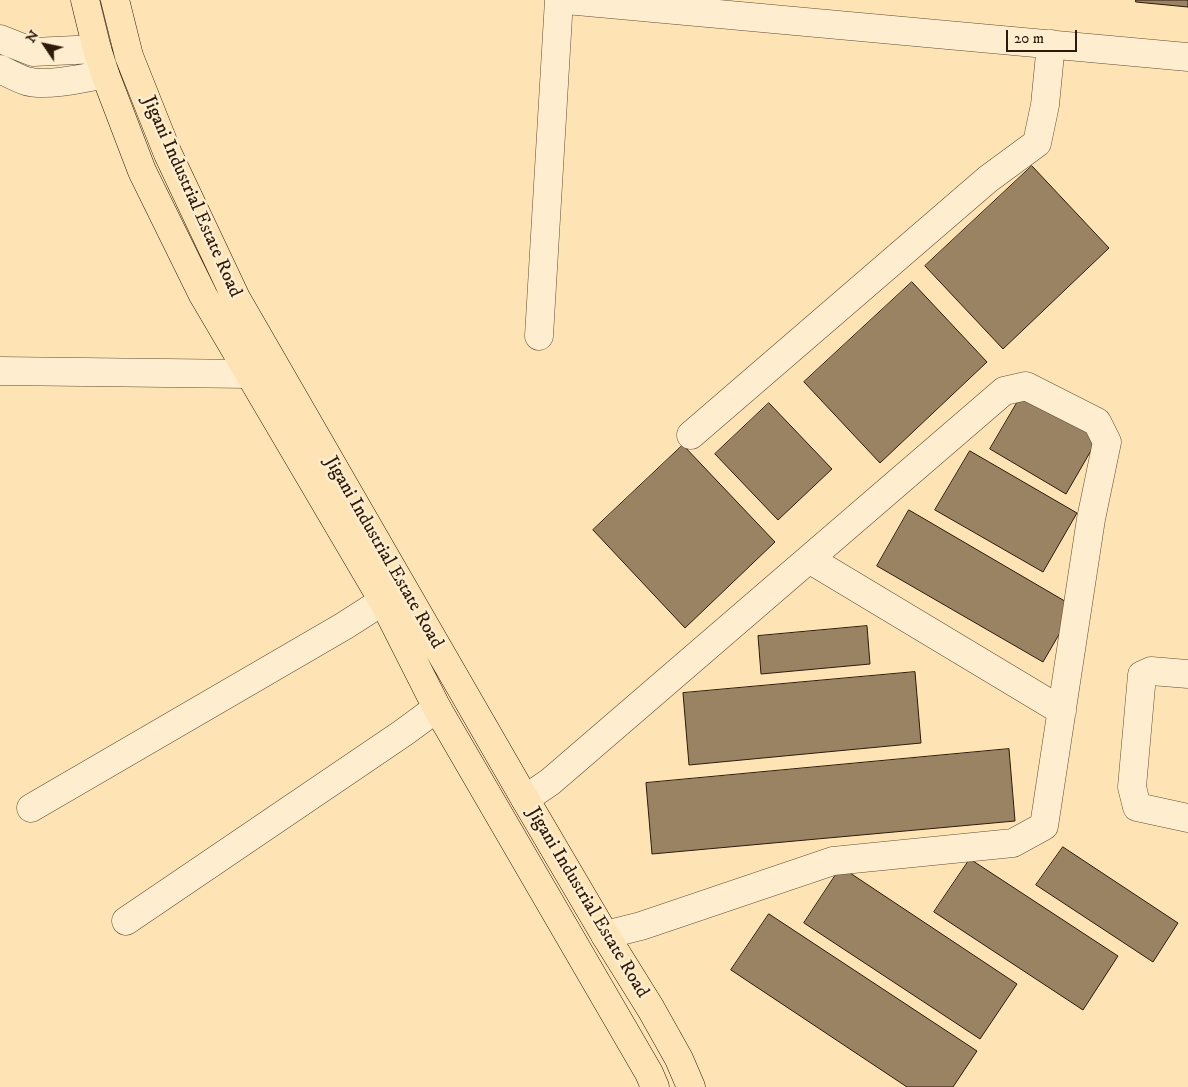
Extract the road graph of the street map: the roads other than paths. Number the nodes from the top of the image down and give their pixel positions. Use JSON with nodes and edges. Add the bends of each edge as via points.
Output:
{"nodes":[{"id":1,"x":85,"y":0,"type":"edge"},
{"id":2,"x":115,"y":0,"type":"edge"},
{"id":3,"x":559,"y":0,"type":"edge"},
{"id":4,"x":566,"y":0,"type":"edge"},
{"id":5,"x":0,"y":39,"type":"edge"},
{"id":6,"x":1051,"y":44,"type":"junction"},
{"id":7,"x":1188,"y":57,"type":"edge"},
{"id":8,"x":101,"y":61,"type":"junction"},
{"id":9,"x":0,"y":69,"type":"edge"},
{"id":10,"x":539,"y":336,"type":"dead end"},
{"id":11,"x":0,"y":371,"type":"edge"},
{"id":12,"x":249,"y":374,"type":"junction"},
{"id":13,"x":691,"y":435,"type":"dead end"},
{"id":14,"x":809,"y":559,"type":"junction"},
{"id":15,"x":383,"y":601,"type":"junction"},
{"id":16,"x":1188,"y":674,"type":"edge"},
{"id":17,"x":437,"y":708,"type":"junction"},
{"id":18,"x":1062,"y":711,"type":"junction"},
{"id":19,"x":525,"y":798,"type":"junction"},
{"id":20,"x":32,"y":808,"type":"dead end"},
{"id":21,"x":1188,"y":818,"type":"edge"},
{"id":22,"x":126,"y":921,"type":"dead end"},
{"id":23,"x":605,"y":935,"type":"junction"},
{"id":24,"x":679,"y":1059,"type":"junction"},
{"id":25,"x":652,"y":1080,"type":"edge"},
{"id":26,"x":691,"y":1087,"type":"edge"}],
"edges":[{"from":1,"to":8,"type":"main road","name":"Jigani Industrial Estate Road"},
{"from":2,"to":19,"type":"main road","name":"Jigani Industrial Estate Road","via":[[129,56],[164,145],[236,298]]},
{"from":3,"to":10,"type":"street"},
{"from":4,"to":6,"type":"street"},
{"from":5,"to":8,"type":"street","via":[[33,52]]},
{"from":6,"to":7,"type":"street"},
{"from":6,"to":13,"type":"street","via":[[1045,105],[1037,142],[988,180]]},
{"from":8,"to":9,"type":"street","via":[[81,79],[42,83],[26,81]]},
{"from":8,"to":12,"type":"main road","name":"Jigani Industrial Estate Road","via":[[142,172],[204,295]]},
{"from":11,"to":12,"type":"street"},
{"from":12,"to":15,"type":"main road","name":"Jigani Industrial Estate Road"},
{"from":14,"to":18,"type":"street"},
{"from":14,"to":18,"type":"street","via":[[1004,391],[1026,386],[1097,422],[1107,442],[1090,519]]},
{"from":14,"to":19,"type":"street","via":[[550,782]]},
{"from":15,"to":17,"type":"main road","name":"Jigani Industrial Estate Road"},
{"from":15,"to":20,"type":"street"},
{"from":16,"to":21,"type":"street","via":[[1151,671],[1142,675],[1132,787],[1137,807]]},
{"from":17,"to":22,"type":"street"},
{"from":17,"to":25,"type":"main road","name":"Jigani Industrial Estate Road"},
{"from":18,"to":23,"type":"street","via":[[1044,826],[1013,843],[833,861],[641,926]]},
{"from":19,"to":23,"type":"main road","name":"Jigani Industrial Estate Road"},
{"from":23,"to":24,"type":"main road","name":"Jigani Industrial Estate Road"},
{"from":24,"to":25,"type":"main road"},
{"from":24,"to":26,"type":"main road","name":"Jigani Industrial Estate Road"}]}
